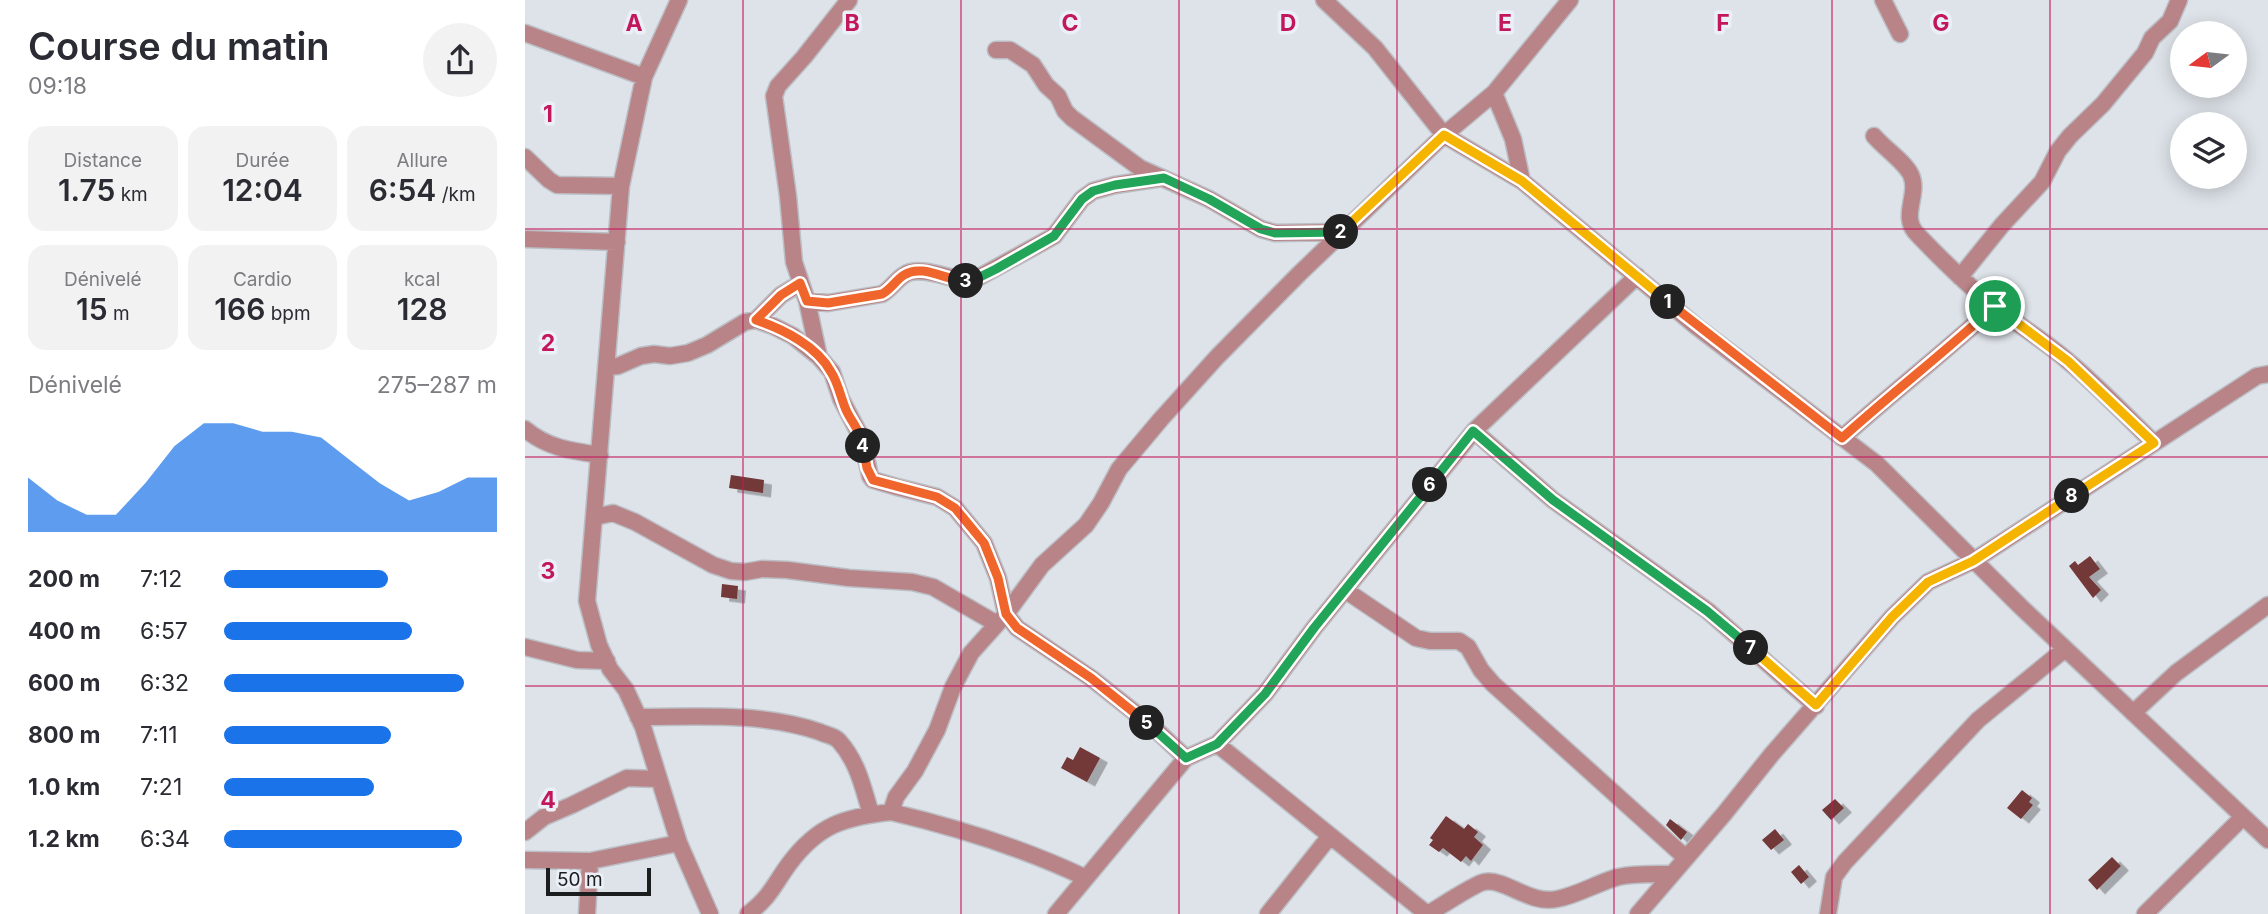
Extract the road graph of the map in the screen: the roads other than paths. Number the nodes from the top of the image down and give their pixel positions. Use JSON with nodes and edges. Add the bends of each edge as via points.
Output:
{"nodes":[{"id":1,"x":679,"y":0,"type":"edge"},
{"id":2,"x":849,"y":0,"type":"edge"},
{"id":3,"x":1324,"y":0,"type":"edge"},
{"id":4,"x":1570,"y":0,"type":"edge"},
{"id":5,"x":1883,"y":0,"type":"edge"},
{"id":6,"x":2179,"y":0,"type":"edge"},
{"id":7,"x":525,"y":33,"type":"edge"},
{"id":8,"x":1900,"y":34,"type":"dead end"},
{"id":9,"x":996,"y":50,"type":"dead end"},
{"id":10,"x":644,"y":77,"type":"junction"},
{"id":11,"x":1494,"y":93,"type":"junction"},
{"id":12,"x":1444,"y":135,"type":"junction"},
{"id":13,"x":1874,"y":136,"type":"dead end"},
{"id":14,"x":525,"y":157,"type":"edge"},
{"id":15,"x":1164,"y":178,"type":"junction"},
{"id":16,"x":1522,"y":181,"type":"junction"},
{"id":17,"x":621,"y":186,"type":"junction"},
{"id":18,"x":1342,"y":232,"type":"junction"},
{"id":19,"x":525,"y":239,"type":"edge"},
{"id":20,"x":617,"y":242,"type":"junction"},
{"id":21,"x":1637,"y":276,"type":"junction"},
{"id":22,"x":1960,"y":277,"type":"junction"},
{"id":23,"x":800,"y":283,"type":"junction"},
{"id":24,"x":807,"y":301,"type":"junction"},
{"id":25,"x":1995,"y":306,"type":"junction"},
{"id":26,"x":756,"y":320,"type":"junction"},
{"id":27,"x":819,"y":357,"type":"junction"},
{"id":28,"x":607,"y":367,"type":"junction"},
{"id":29,"x":2268,"y":374,"type":"edge"},
{"id":30,"x":525,"y":429,"type":"edge"},
{"id":31,"x":1473,"y":431,"type":"junction"},
{"id":32,"x":1842,"y":438,"type":"junction"},
{"id":33,"x":2154,"y":443,"type":"junction"},
{"id":34,"x":600,"y":455,"type":"junction"},
{"id":35,"x":596,"y":496,"type":"junction"},
{"id":36,"x":613,"y":513,"type":"junction"},
{"id":37,"x":595,"y":517,"type":"junction"},
{"id":38,"x":1973,"y":561,"type":"junction"},
{"id":39,"x":1345,"y":590,"type":"junction"},
{"id":40,"x":2268,"y":605,"type":"edge"},
{"id":41,"x":1002,"y":619,"type":"junction"},
{"id":42,"x":525,"y":647,"type":"edge"},
{"id":43,"x":2065,"y":649,"type":"junction"},
{"id":44,"x":607,"y":661,"type":"junction"},
{"id":45,"x":1816,"y":705,"type":"junction"},
{"id":46,"x":2133,"y":713,"type":"junction"},
{"id":47,"x":638,"y":717,"type":"junction"},
{"id":48,"x":1217,"y":744,"type":"junction"},
{"id":49,"x":1186,"y":758,"type":"junction"},
{"id":50,"x":659,"y":779,"type":"junction"},
{"id":51,"x":891,"y":812,"type":"junction"},
{"id":52,"x":871,"y":814,"type":"junction"},
{"id":53,"x":2243,"y":817,"type":"junction"},
{"id":54,"x":525,"y":832,"type":"edge"},
{"id":55,"x":1330,"y":836,"type":"junction"},
{"id":56,"x":2268,"y":840,"type":"edge"},
{"id":57,"x":678,"y":843,"type":"junction"},
{"id":58,"x":1686,"y":858,"type":"junction"},
{"id":59,"x":525,"y":860,"type":"edge"},
{"id":60,"x":590,"y":861,"type":"junction"},
{"id":61,"x":1672,"y":874,"type":"junction"},
{"id":62,"x":1086,"y":878,"type":"junction"},
{"id":63,"x":1459,"y":897,"type":"junction"},
{"id":64,"x":587,"y":914,"type":"edge"},
{"id":65,"x":710,"y":914,"type":"edge"},
{"id":66,"x":748,"y":914,"type":"edge"},
{"id":67,"x":1056,"y":914,"type":"edge"},
{"id":68,"x":1268,"y":914,"type":"edge"},
{"id":69,"x":1427,"y":914,"type":"edge"},
{"id":70,"x":1460,"y":914,"type":"edge"},
{"id":71,"x":1639,"y":914,"type":"edge"},
{"id":72,"x":1828,"y":914,"type":"edge"},
{"id":73,"x":2145,"y":914,"type":"edge"}],
"edges":[{"from":1,"to":10,"type":"street"},
{"from":2,"to":23,"type":"street","via":[[774,96],[793,262]]},
{"from":3,"to":12,"type":"street","via":[[1375,48]]},
{"from":4,"to":11,"type":"street"},
{"from":5,"to":8,"type":"street"},
{"from":6,"to":22,"type":"street","via":[[2171,21],[2152,38],[2103,104],[2058,150],[2042,182]]},
{"from":7,"to":10,"type":"street"},
{"from":9,"to":15,"type":"street","via":[[1010,50],[1033,65],[1072,118],[1140,168]]},
{"from":10,"to":17,"type":"street"},
{"from":11,"to":12,"type":"street"},
{"from":11,"to":16,"type":"street","via":[[1513,139]]},
{"from":12,"to":16,"type":"street"},
{"from":12,"to":18,"type":"street"},
{"from":13,"to":22,"type":"street","via":[[1912,178],[1909,210],[1913,229]]},
{"from":14,"to":17,"type":"street","via":[[557,185]]},
{"from":15,"to":18,"type":"street","via":[[1261,229]]},
{"from":15,"to":24,"type":"street","via":[[1093,191],[1054,236],[972,281],[916,271],[882,294],[828,303]]},
{"from":16,"to":21,"type":"street"},
{"from":17,"to":20,"type":"street"},
{"from":18,"to":41,"type":"street","via":[[1161,419],[1119,469],[1086,524],[1042,565]]},
{"from":19,"to":20,"type":"street"},
{"from":20,"to":28,"type":"street"},
{"from":21,"to":31,"type":"street"},
{"from":21,"to":32,"type":"street"},
{"from":22,"to":25,"type":"street"},
{"from":23,"to":24,"type":"street"},
{"from":23,"to":26,"type":"street"},
{"from":24,"to":27,"type":"street"},
{"from":25,"to":32,"type":"street"},
{"from":25,"to":33,"type":"street","via":[[2068,361]]},
{"from":26,"to":27,"type":"street","via":[[793,336]]},
{"from":26,"to":28,"type":"street","via":[[744,322],[688,354],[641,356]]},
{"from":27,"to":41,"type":"street","via":[[832,372],[859,432],[873,480],[937,497],[955,508],[984,543],[998,578]]},
{"from":28,"to":34,"type":"street"},
{"from":29,"to":33,"type":"street","via":[[2257,376]]},
{"from":30,"to":34,"type":"street","via":[[542,442]]},
{"from":31,"to":39,"type":"street"},
{"from":31,"to":45,"type":"street","via":[[1553,500],[1707,611]]},
{"from":32,"to":38,"type":"street","via":[[1877,464]]},
{"from":33,"to":38,"type":"street"},
{"from":34,"to":35,"type":"street"},
{"from":35,"to":36,"type":"street"},
{"from":35,"to":37,"type":"street"},
{"from":36,"to":37,"type":"street"},
{"from":36,"to":41,"type":"street","via":[[722,568],[912,582]]},
{"from":37,"to":44,"type":"street","via":[[587,601]]},
{"from":38,"to":43,"type":"street"},
{"from":38,"to":45,"type":"street","via":[[1928,582]]},
{"from":39,"to":48,"type":"street","via":[[1265,694]]},
{"from":39,"to":58,"type":"street","via":[[1416,638],[1468,647],[1501,692]]},
{"from":40,"to":46,"type":"street","via":[[2176,673]]},
{"from":41,"to":49,"type":"street","via":[[1091,678]]},
{"from":41,"to":51,"type":"street","via":[[971,653],[937,730]]},
{"from":42,"to":44,"type":"street","via":[[577,660]]},
{"from":43,"to":46,"type":"street"},
{"from":43,"to":72,"type":"street","via":[[1978,720],[1845,862],[1834,877]]},
{"from":44,"to":47,"type":"street"},
{"from":45,"to":58,"type":"street"},
{"from":46,"to":53,"type":"street"},
{"from":47,"to":50,"type":"street"},
{"from":47,"to":52,"type":"street","via":[[765,719],[838,738],[857,766]]},
{"from":48,"to":49,"type":"street"},
{"from":48,"to":55,"type":"street"},
{"from":49,"to":62,"type":"street"},
{"from":50,"to":54,"type":"street","via":[[627,778],[544,817]]},
{"from":50,"to":57,"type":"street"},
{"from":51,"to":52,"type":"street"},
{"from":51,"to":62,"type":"street","via":[[1009,845]]},
{"from":52,"to":66,"type":"street","via":[[816,834],[767,900]]},
{"from":53,"to":56,"type":"street"},
{"from":53,"to":73,"type":"street"},
{"from":55,"to":68,"type":"street"},
{"from":55,"to":69,"type":"street"},
{"from":57,"to":60,"type":"street"},
{"from":57,"to":65,"type":"street"},
{"from":58,"to":61,"type":"street"},
{"from":59,"to":60,"type":"street"},
{"from":60,"to":64,"type":"street"},
{"from":61,"to":63,"type":"street","via":[[1618,877],[1557,900],[1524,895],[1493,882],[1482,882]]},
{"from":61,"to":71,"type":"street"},
{"from":62,"to":67,"type":"street"},
{"from":63,"to":69,"type":"street"},
{"from":63,"to":70,"type":"street"}]}
